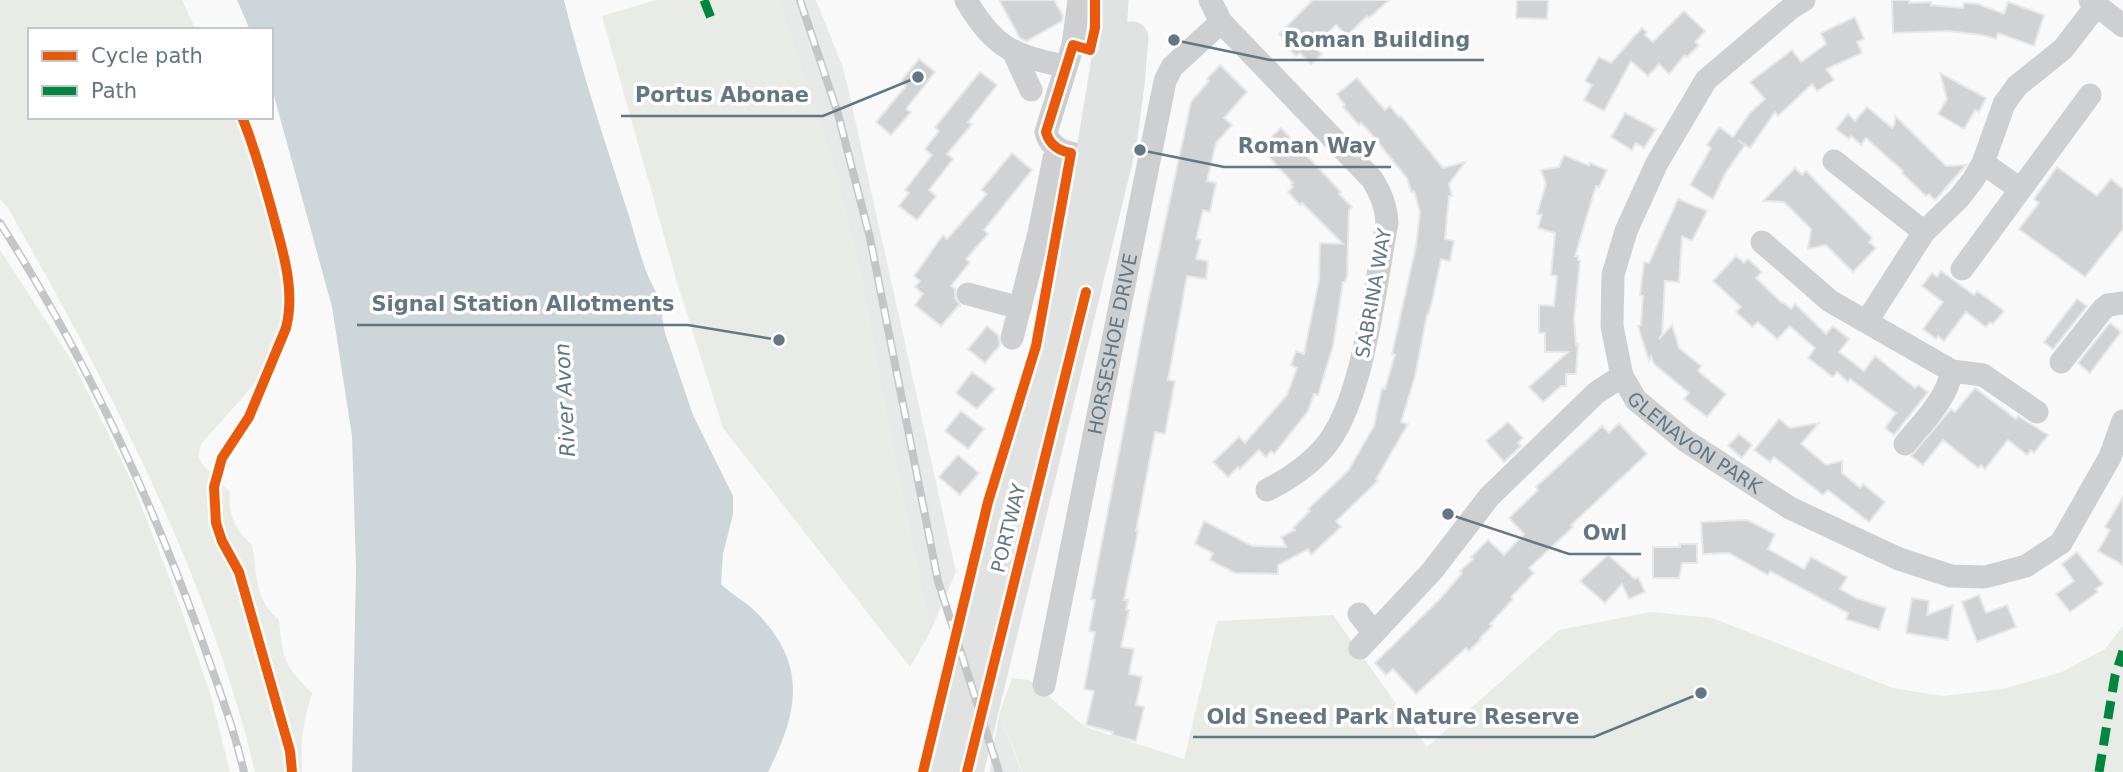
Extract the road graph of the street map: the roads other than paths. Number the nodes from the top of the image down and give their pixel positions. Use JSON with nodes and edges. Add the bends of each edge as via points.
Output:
{"nodes":[{"id":1,"x":967,"y":0,"type":"edge"},
{"id":2,"x":1079,"y":0,"type":"edge"},
{"id":3,"x":1112,"y":0,"type":"edge"},
{"id":4,"x":1133,"y":0,"type":"edge"},
{"id":5,"x":1210,"y":0,"type":"edge"},
{"id":6,"x":1804,"y":0,"type":"edge"},
{"id":7,"x":2094,"y":2,"type":"edge"},
{"id":8,"x":1220,"y":22,"type":"junction"},
{"id":9,"x":2123,"y":26,"type":"edge"},
{"id":10,"x":1013,"y":51,"type":"junction"},
{"id":11,"x":1069,"y":55,"type":"junction"},
{"id":12,"x":1031,"y":90,"type":"dead end"},
{"id":13,"x":2090,"y":95,"type":"dead end"},
{"id":14,"x":1051,"y":149,"type":"junction"},
{"id":15,"x":1092,"y":157,"type":"junction"},
{"id":16,"x":1834,"y":161,"type":"dead end"},
{"id":17,"x":1983,"y":163,"type":"junction"},
{"id":18,"x":2020,"y":189,"type":"junction"},
{"id":19,"x":1075,"y":230,"type":"junction"},
{"id":20,"x":1924,"y":232,"type":"junction"},
{"id":21,"x":1762,"y":242,"type":"dead end"},
{"id":22,"x":1962,"y":269,"type":"dead end"},
{"id":23,"x":974,"y":295,"type":"dead end"},
{"id":24,"x":2123,"y":303,"type":"edge"},
{"id":25,"x":1020,"y":308,"type":"junction"},
{"id":26,"x":1867,"y":321,"type":"junction"},
{"id":27,"x":1012,"y":338,"type":"dead end"},
{"id":28,"x":2061,"y":362,"type":"dead end"},
{"id":29,"x":1942,"y":365,"type":"junction"},
{"id":30,"x":1622,"y":376,"type":"junction"},
{"id":31,"x":2037,"y":412,"type":"dead end"},
{"id":32,"x":2123,"y":421,"type":"edge"},
{"id":33,"x":1905,"y":444,"type":"dead end"},
{"id":34,"x":1267,"y":490,"type":"dead end"},
{"id":35,"x":996,"y":603,"type":"junction"},
{"id":36,"x":1364,"y":631,"type":"dead end"},
{"id":37,"x":1044,"y":685,"type":"dead end"},
{"id":38,"x":942,"y":772,"type":"edge"},
{"id":39,"x":967,"y":772,"type":"edge"}],
"edges":[{"from":1,"to":10,"type":"street","via":[[984,30]]},
{"from":2,"to":11,"type":"street"},
{"from":3,"to":15,"type":"highway","name":"PORTWAY","via":[[1109,53]]},
{"from":4,"to":35,"type":"highway","name":"PORTWAY","via":[[1120,144]]},
{"from":5,"to":8,"type":"street","name":"SABRINA WAY"},
{"from":6,"to":30,"type":"street","name":"GLENAVON PARK","via":[[1706,80],[1657,163],[1626,231],[1613,275],[1612,326]]},
{"from":7,"to":9,"type":"street"},
{"from":7,"to":17,"type":"street","via":[[2063,49],[2017,86],[2004,104]]},
{"from":8,"to":34,"type":"street","name":"SABRINA WAY","via":[[1372,179],[1386,208],[1353,393],[1325,447]]},
{"from":8,"to":37,"type":"street","name":"HORSESHOE DRIVE","via":[[1172,67],[1165,81]]},
{"from":10,"to":11,"type":"street","via":[[1033,60]]},
{"from":10,"to":12,"type":"street"},
{"from":11,"to":14,"type":"street","via":[[1046,132]]},
{"from":13,"to":18,"type":"street"},
{"from":14,"to":15,"type":"street"},
{"from":14,"to":19,"type":"street"},
{"from":14,"to":25,"type":"street","via":[[1048,195]]},
{"from":15,"to":19,"type":"highway","name":"PORTWAY"},
{"from":16,"to":20,"type":"street"},
{"from":17,"to":18,"type":"street"},
{"from":17,"to":20,"type":"street","via":[[1959,198]]},
{"from":18,"to":22,"type":"street"},
{"from":19,"to":35,"type":"highway","name":"PORTWAY"},
{"from":20,"to":26,"type":"street"},
{"from":21,"to":26,"type":"street","via":[[1830,301]]},
{"from":23,"to":25,"type":"street"},
{"from":24,"to":28,"type":"street","via":[[2102,309]]},
{"from":25,"to":27,"type":"street"},
{"from":26,"to":29,"type":"street"},
{"from":29,"to":31,"type":"street","via":[[1983,374]]},
{"from":29,"to":33,"type":"street","via":[[1949,386]]},
{"from":30,"to":32,"type":"street","name":"GLENAVON PARK","via":[[1636,400],[1686,441],[1790,508],[1899,559],[1951,576],[1985,577],[2026,565],[2061,543],[2110,457]]},
{"from":30,"to":36,"type":"street","via":[[1597,393],[1489,497],[1432,571]]},
{"from":35,"to":38,"type":"highway","name":"PORTWAY"},
{"from":35,"to":39,"type":"highway","name":"PORTWAY"}]}
